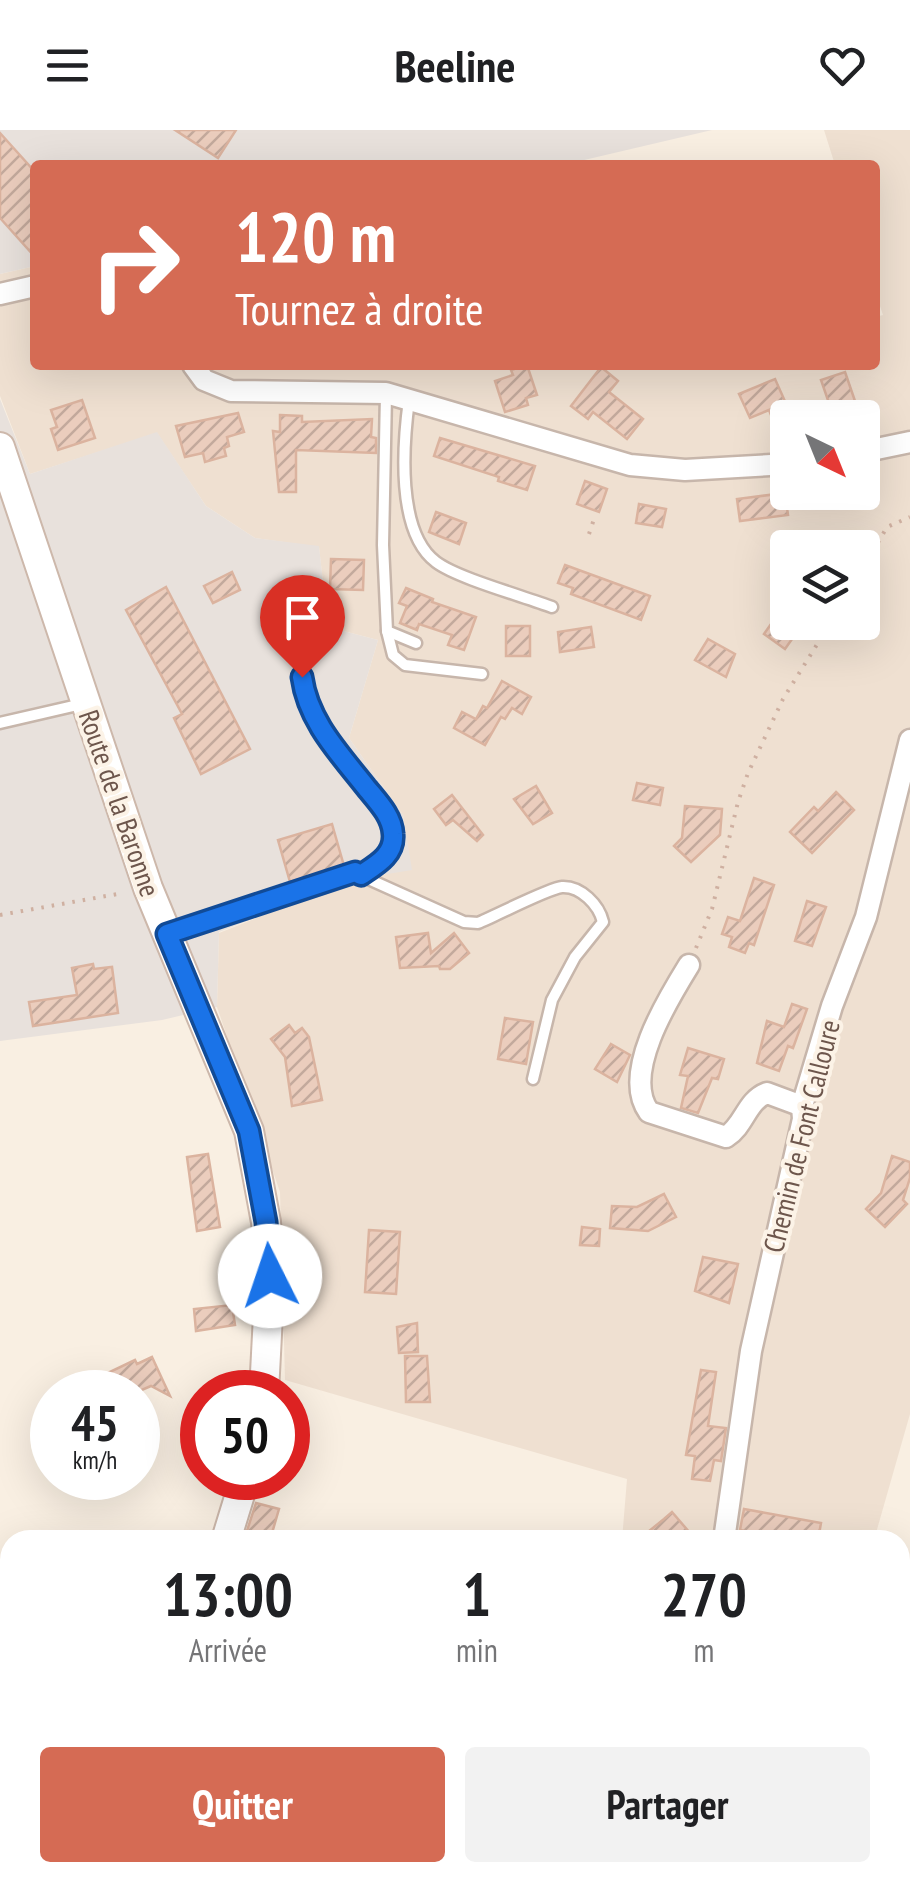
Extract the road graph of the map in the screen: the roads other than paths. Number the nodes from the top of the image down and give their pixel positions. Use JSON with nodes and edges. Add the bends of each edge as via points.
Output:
{"nodes":[{"id":1,"x":30,"y":287,"type":"edge"},
{"id":2,"x":0,"y":294,"type":"edge"},
{"id":3,"x":197,"y":370,"type":"edge"},
{"id":4,"x":386,"y":392,"type":"junction"},
{"id":5,"x":410,"y":399,"type":"junction"},
{"id":6,"x":910,"y":442,"type":"edge"},
{"id":7,"x":0,"y":447,"type":"edge"},
{"id":8,"x":880,"y":448,"type":"edge"},
{"id":9,"x":770,"y":465,"type":"edge"},
{"id":10,"x":552,"y":607,"type":"dead end"},
{"id":11,"x":387,"y":631,"type":"junction"},
{"id":12,"x":416,"y":643,"type":"dead end"},
{"id":13,"x":482,"y":674,"type":"dead end"},
{"id":14,"x":302,"y":677,"type":"dead end"},
{"id":15,"x":86,"y":703,"type":"junction"},
{"id":16,"x":0,"y":723,"type":"edge"},
{"id":17,"x":910,"y":740,"type":"edge"},
{"id":18,"x":361,"y":875,"type":"junction"},
{"id":19,"x":167,"y":934,"type":"junction"},
{"id":20,"x":689,"y":965,"type":"road end"},
{"id":21,"x":533,"y":1079,"type":"dead end"},
{"id":22,"x":802,"y":1106,"type":"junction"},
{"id":23,"x":265,"y":1370,"type":"edge"},
{"id":24,"x":238,"y":1500,"type":"edge"},
{"id":25,"x":229,"y":1530,"type":"edge"},
{"id":26,"x":725,"y":1530,"type":"edge"}],
"edges":[{"from":1,"to":2,"type":"street"},
{"from":3,"to":4,"type":"street","via":[[204,380],[244,393]]},
{"from":4,"to":5,"type":"street"},
{"from":4,"to":11,"type":"lane"},
{"from":5,"to":9,"type":"street","via":[[630,465]]},
{"from":5,"to":10,"type":"lane","via":[[406,506],[417,540],[441,565]]},
{"from":6,"to":8,"type":"street"},
{"from":7,"to":15,"type":"main road","name":"Route de la Baronne"},
{"from":11,"to":12,"type":"lane"},
{"from":11,"to":13,"type":"lane","via":[[392,655],[405,665]]},
{"from":14,"to":18,"type":"lane","via":[[322,732],[385,812],[394,836],[386,858]]},
{"from":15,"to":16,"type":"lane"},
{"from":15,"to":19,"type":"main road","name":"Route de la Baronne"},
{"from":17,"to":22,"type":"street","name":"Chemin de Font Calloure","via":[[866,917]]},
{"from":18,"to":19,"type":"lane"},
{"from":18,"to":21,"type":"lane","via":[[464,922],[560,887],[589,898],[603,922],[552,1000]]},
{"from":19,"to":23,"type":"main road","name":"Route de la Baronne","via":[[243,1116],[258,1173],[270,1276]]},
{"from":20,"to":22,"type":"street","via":[[649,1040],[641,1080],[650,1112],[726,1137],[755,1098],[767,1093]]},
{"from":22,"to":26,"type":"street","name":"Chemin de Font Calloure","via":[[751,1351]]},
{"from":24,"to":25,"type":"main road"}]}
